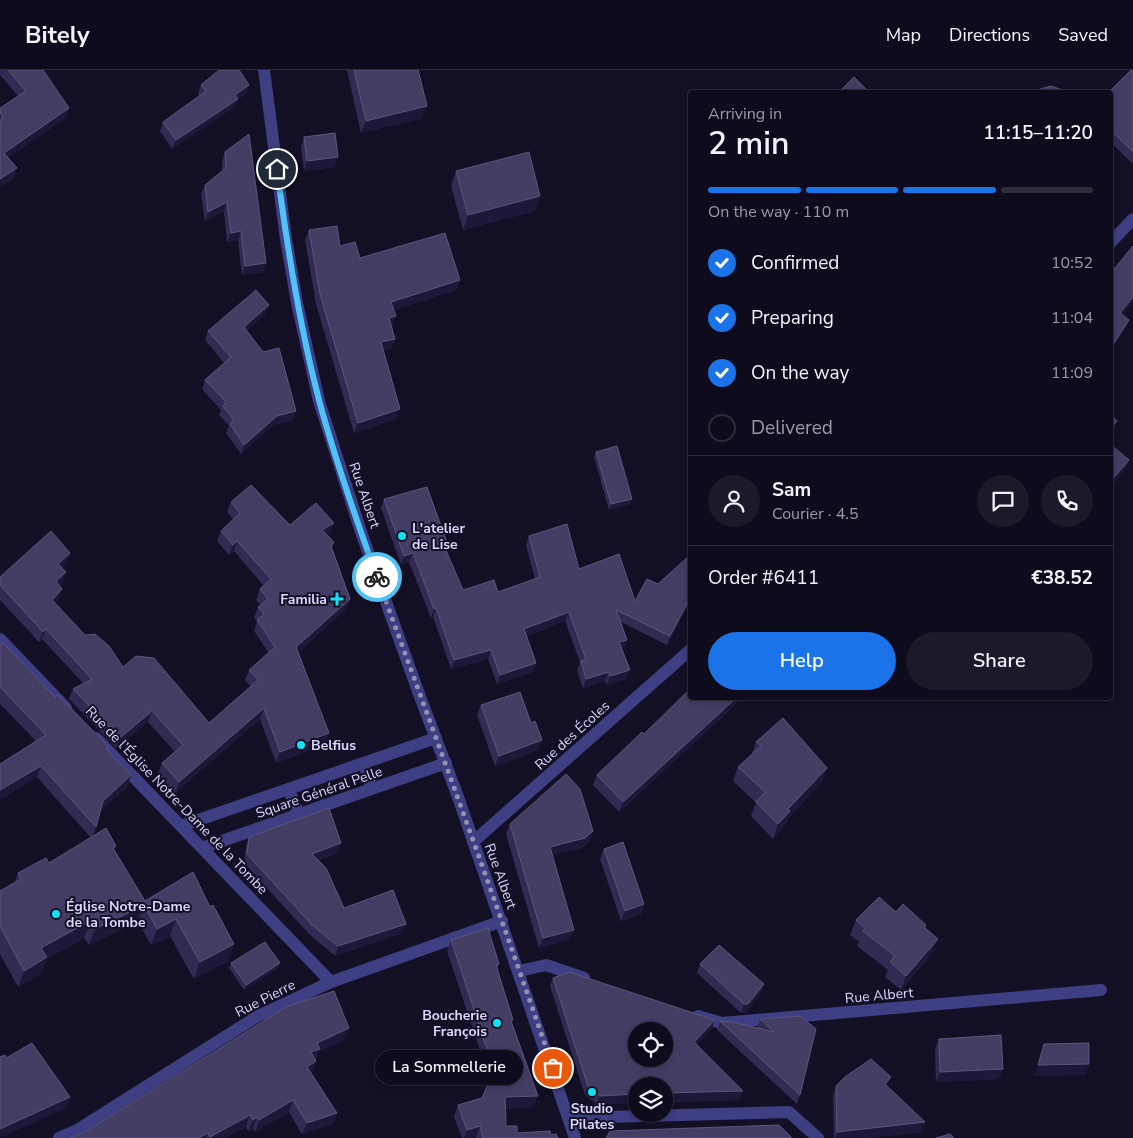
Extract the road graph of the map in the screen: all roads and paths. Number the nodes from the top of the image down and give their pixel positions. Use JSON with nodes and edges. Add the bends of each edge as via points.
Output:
{"nodes":[{"id":1,"x":264,"y":70,"type":"edge"},
{"id":2,"x":1133,"y":219,"type":"edge"},
{"id":3,"x":1113,"y":240,"type":"edge"},
{"id":4,"x":0,"y":640,"type":"edge"},
{"id":5,"x":688,"y":652,"type":"edge"},
{"id":6,"x":436,"y":738,"type":"junction"},
{"id":7,"x":446,"y":763,"type":"junction"},
{"id":8,"x":364,"y":764,"type":"junction"},
{"id":9,"x":372,"y":789,"type":"junction"},
{"id":10,"x":289,"y":790,"type":"junction"},
{"id":11,"x":298,"y":815,"type":"junction"},
{"id":12,"x":182,"y":826,"type":"junction"},
{"id":13,"x":473,"y":842,"type":"junction"},
{"id":14,"x":202,"y":848,"type":"junction"},
{"id":15,"x":502,"y":921,"type":"junction"},
{"id":16,"x":519,"y":971,"type":"junction"},
{"id":17,"x":593,"y":980,"type":"edge"},
{"id":18,"x":331,"y":982,"type":"junction"},
{"id":19,"x":1101,"y":990,"type":"dead end"},
{"id":20,"x":685,"y":1011,"type":"edge"},
{"id":21,"x":570,"y":1118,"type":"junction"},
{"id":22,"x":59,"y":1138,"type":"edge"},
{"id":23,"x":575,"y":1138,"type":"edge"},
{"id":24,"x":818,"y":1138,"type":"edge"}],
"edges":[{"from":1,"to":6,"type":"street","name":"Rue Albert","via":[[297,303],[319,401],[361,532]]},
{"from":2,"to":3,"type":"street"},
{"from":4,"to":12,"type":"street","name":"Rue de l’Église Notre-Dame de la Tombe"},
{"from":5,"to":13,"type":"street","name":"Rue des Écoles"},
{"from":6,"to":7,"type":"street","name":"Rue Albert"},
{"from":6,"to":8,"type":"street","name":"Square Général Pelle"},
{"from":7,"to":9,"type":"street","name":"Square Général Pelle"},
{"from":7,"to":13,"type":"street","name":"Rue Albert"},
{"from":8,"to":9,"type":"street"},
{"from":8,"to":10,"type":"street","name":"Square Général Pelle"},
{"from":9,"to":11,"type":"street","name":"Square Général Pelle"},
{"from":10,"to":11,"type":"street"},
{"from":10,"to":12,"type":"street","name":"Square Général Pelle"},
{"from":11,"to":14,"type":"street","name":"Square Général Pelle"},
{"from":12,"to":14,"type":"street","name":"Rue de l’Église Notre-Dame de la Tombe"},
{"from":13,"to":15,"type":"street","name":"Rue Albert"},
{"from":14,"to":18,"type":"street","name":"Rue de l’Église Notre-Dame de la Tombe"},
{"from":15,"to":16,"type":"street","name":"Rue Albert"},
{"from":15,"to":18,"type":"street","name":"Rue Pierre"},
{"from":16,"to":17,"type":"street","via":[[546,965]]},
{"from":16,"to":21,"type":"street","name":"Rue Albert"},
{"from":18,"to":22,"type":"street","name":"Rue Pierre","via":[[258,1016],[77,1130]]},
{"from":19,"to":20,"type":"street","name":"Rue Albert","via":[[722,1023]]},
{"from":21,"to":23,"type":"street","name":"Rue Albert"},
{"from":21,"to":24,"type":"street","via":[[790,1112]]}]}
